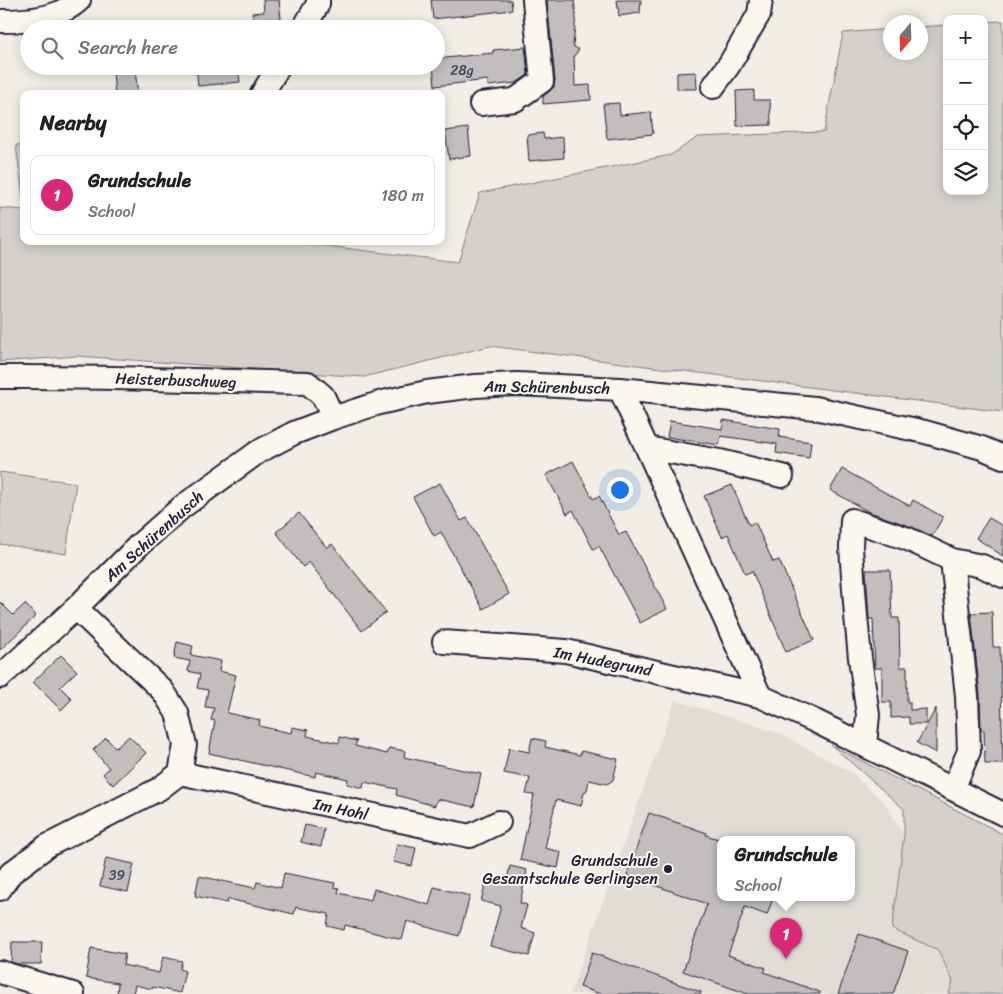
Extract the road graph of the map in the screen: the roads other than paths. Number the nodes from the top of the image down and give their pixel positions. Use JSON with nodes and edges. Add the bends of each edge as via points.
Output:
{"nodes":[{"id":1,"x":79,"y":0,"type":"edge"},
{"id":2,"x":318,"y":0,"type":"edge"},
{"id":3,"x":534,"y":0,"type":"edge"},
{"id":4,"x":761,"y":0,"type":"edge"},
{"id":5,"x":20,"y":20,"type":"edge"},
{"id":6,"x":34,"y":20,"type":"edge"},
{"id":7,"x":308,"y":20,"type":"edge"},
{"id":8,"x":0,"y":21,"type":"edge"},
{"id":9,"x":274,"y":75,"type":"edge"},
{"id":10,"x":713,"y":87,"type":"dead end"},
{"id":11,"x":264,"y":90,"type":"edge"},
{"id":12,"x":481,"y":104,"type":"dead end"},
{"id":13,"x":0,"y":377,"type":"edge"},
{"id":14,"x":620,"y":389,"type":"junction"},
{"id":15,"x":333,"y":418,"type":"junction"},
{"id":16,"x":647,"y":448,"type":"junction"},
{"id":17,"x":1003,"y":457,"type":"edge"},
{"id":18,"x":782,"y":476,"type":"dead end"},
{"id":19,"x":952,"y":560,"type":"junction"},
{"id":20,"x":1003,"y":576,"type":"edge"},
{"id":21,"x":76,"y":608,"type":"junction"},
{"id":22,"x":444,"y":642,"type":"dead end"},
{"id":23,"x":0,"y":677,"type":"edge"},
{"id":24,"x":760,"y":696,"type":"junction"},
{"id":25,"x":865,"y":745,"type":"junction"},
{"id":26,"x":180,"y":773,"type":"junction"},
{"id":27,"x":953,"y":789,"type":"junction"},
{"id":28,"x":1003,"y":814,"type":"edge"},
{"id":29,"x":499,"y":822,"type":"dead end"},
{"id":30,"x":0,"y":889,"type":"edge"},
{"id":31,"x":0,"y":972,"type":"edge"},
{"id":32,"x":74,"y":994,"type":"edge"}],
"edges":[{"from":1,"to":6,"type":"street"},
{"from":2,"to":7,"type":"street"},
{"from":3,"to":12,"type":"street","via":[[542,82],[515,100]]},
{"from":4,"to":10,"type":"street","via":[[759,14]]},
{"from":5,"to":8,"type":"street"},
{"from":9,"to":11,"type":"street"},
{"from":13,"to":15,"type":"street","name":"Heisterbuschweg","via":[[308,383],[323,396]]},
{"from":14,"to":15,"type":"street","name":"Am Schürenbusch","via":[[516,384],[475,386],[398,398]]},
{"from":14,"to":16,"type":"street"},
{"from":14,"to":17,"type":"street","name":"Am Schürenbusch","via":[[815,408],[934,435]]},
{"from":15,"to":21,"type":"street","name":"Am Schürenbusch","via":[[294,432],[258,452],[182,507]]},
{"from":16,"to":18,"type":"street"},
{"from":16,"to":24,"type":"street"},
{"from":19,"to":20,"type":"street","via":[[982,566]]},
{"from":19,"to":25,"type":"street","via":[[908,539],[852,520],[856,616],[868,715]]},
{"from":19,"to":27,"type":"street","via":[[967,696],[969,751]]},
{"from":21,"to":23,"type":"street","name":"Am Schürenbusch"},
{"from":21,"to":26,"type":"street","via":[[168,698],[177,713],[185,745]]},
{"from":22,"to":24,"type":"street","name":"Im Hudegrund","via":[[566,651]]},
{"from":24,"to":25,"type":"street","name":"Im Hudegrund"},
{"from":25,"to":27,"type":"street","name":"Im Hudegrund"},
{"from":26,"to":29,"type":"street","name":"Im Hohl","via":[[470,836]]},
{"from":26,"to":30,"type":"street","via":[[159,789],[47,846],[11,873]]},
{"from":27,"to":28,"type":"street","name":"Im Hudegrund"},
{"from":31,"to":32,"type":"street"}]}
